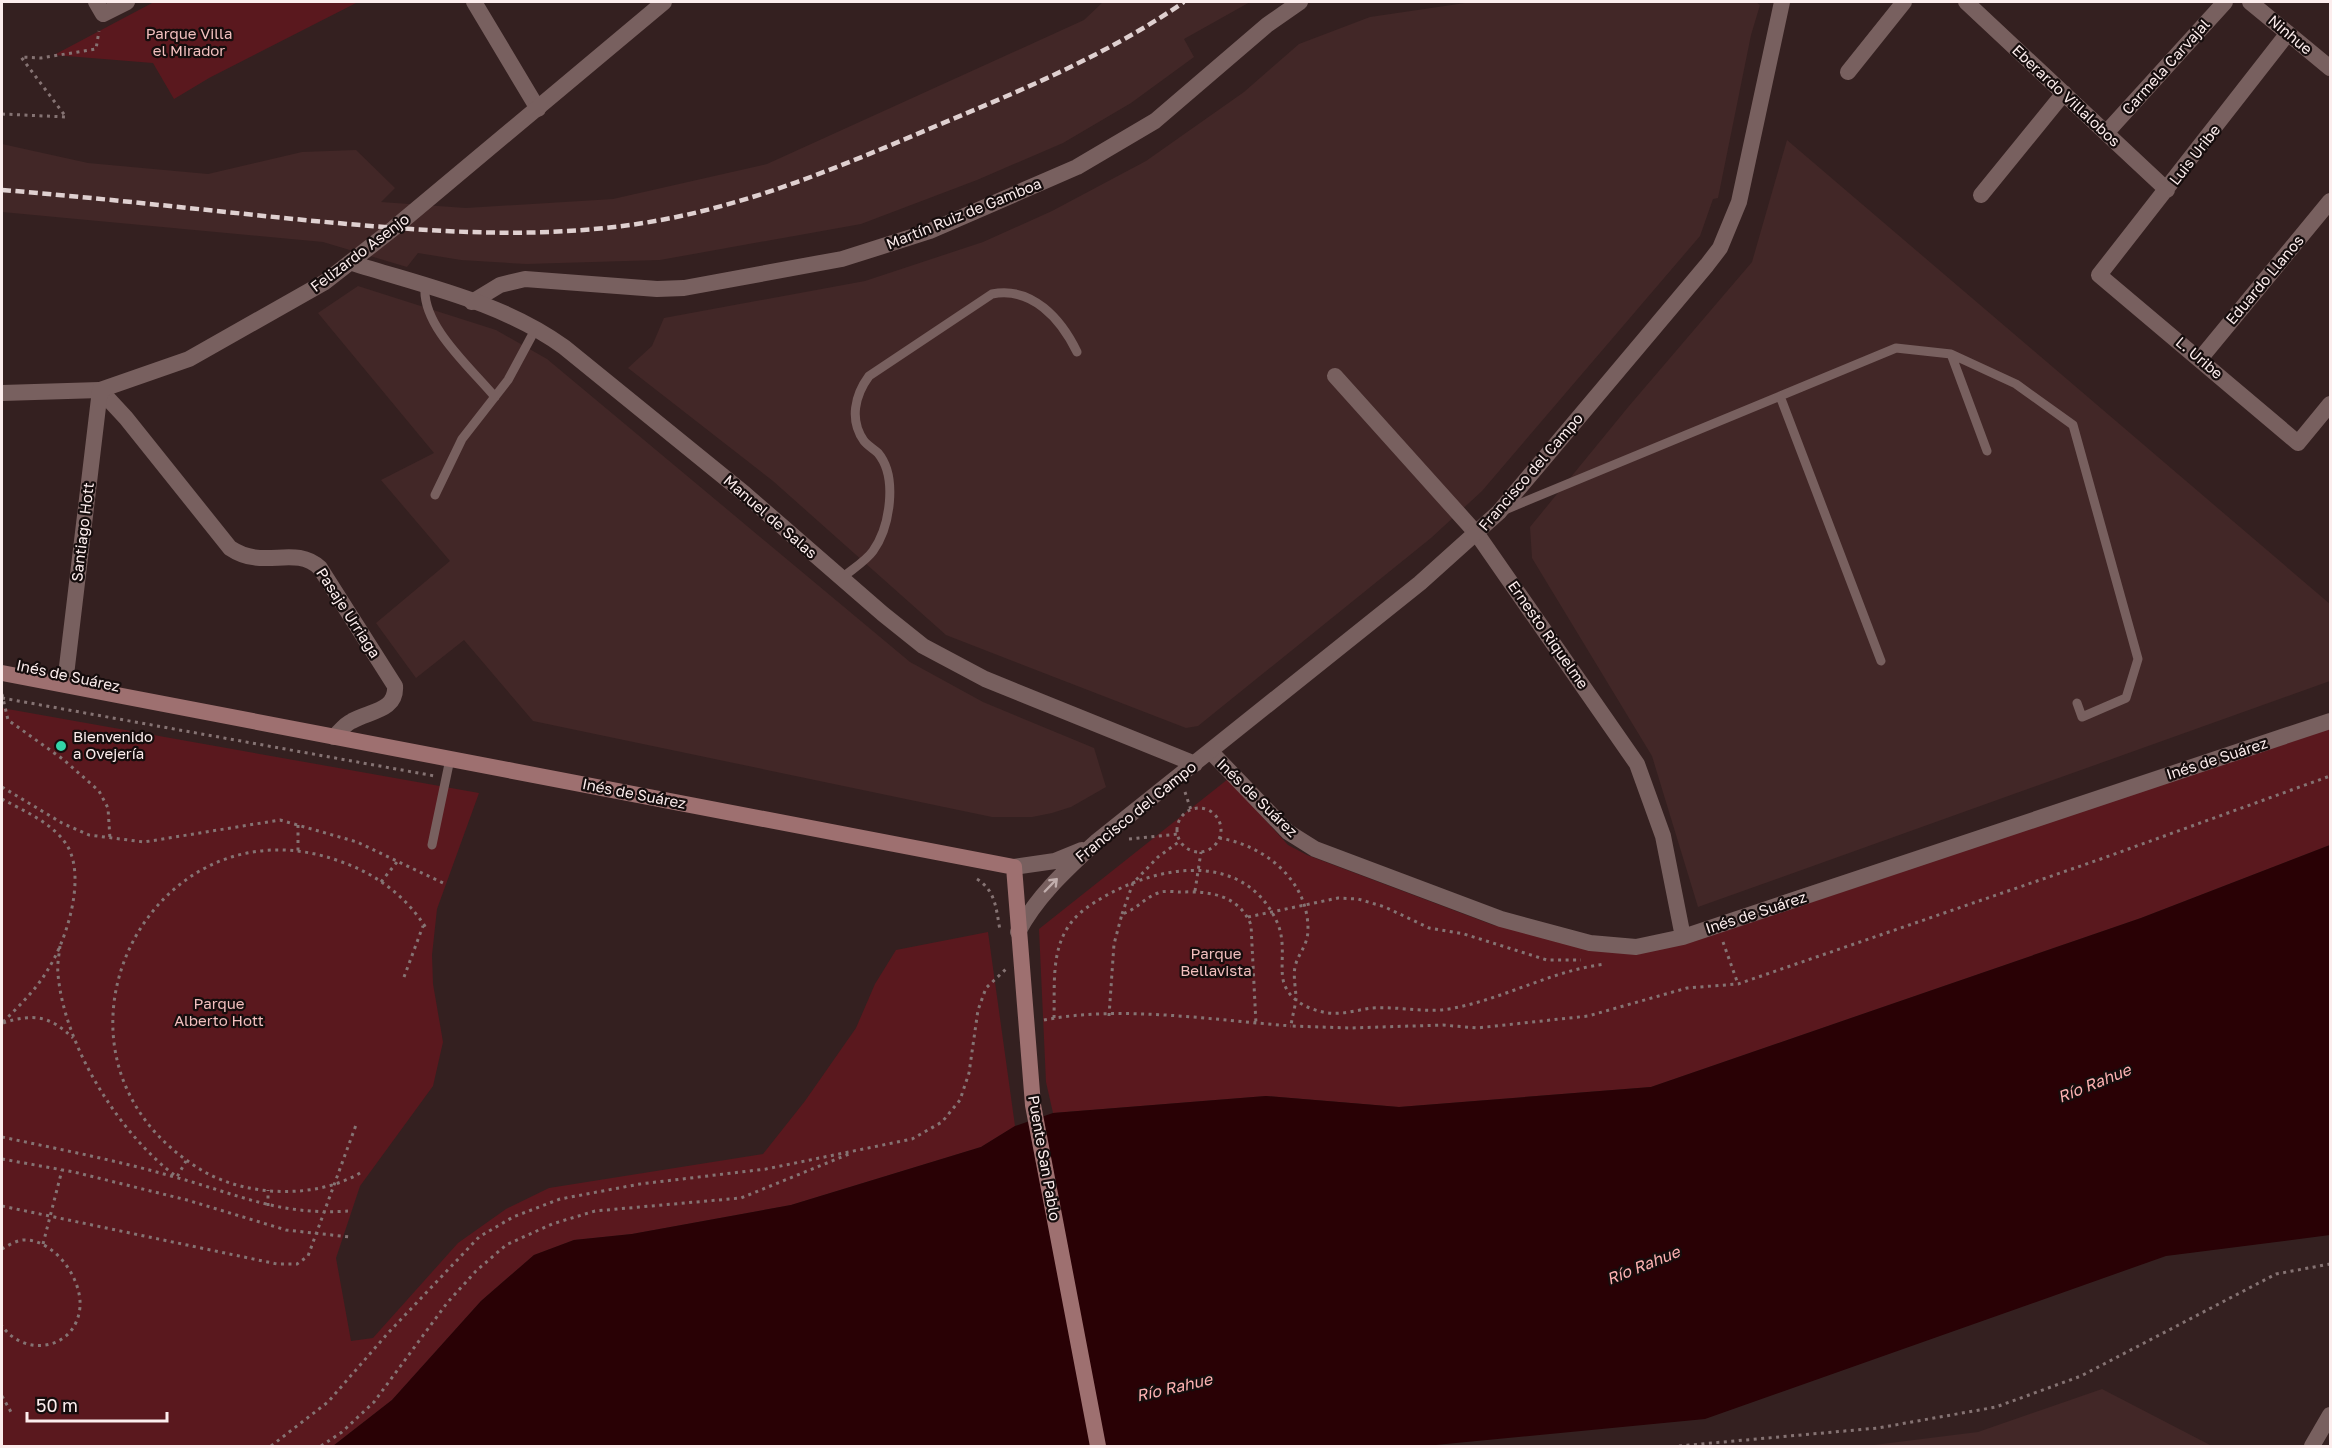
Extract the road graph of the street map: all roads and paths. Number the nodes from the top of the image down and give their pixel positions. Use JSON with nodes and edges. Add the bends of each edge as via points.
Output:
{"nodes":[{"id":1,"x":127,"y":2,"type":"edge"},
{"id":2,"x":474,"y":2,"type":"edge"},
{"id":3,"x":664,"y":2,"type":"edge"},
{"id":4,"x":1300,"y":2,"type":"edge"},
{"id":5,"x":1782,"y":2,"type":"edge"},
{"id":6,"x":1904,"y":2,"type":"edge"},
{"id":7,"x":1966,"y":2,"type":"edge"},
{"id":8,"x":2225,"y":2,"type":"edge"},
{"id":9,"x":2250,"y":2,"type":"edge"},
{"id":10,"x":99,"y":8,"type":"edge"},
{"id":11,"x":2288,"y":33,"type":"junction"},
{"id":12,"x":2331,"y":68,"type":"edge"},
{"id":13,"x":1848,"y":72,"type":"dead end"},
{"id":14,"x":2064,"y":93,"type":"junction"},
{"id":15,"x":538,"y":109,"type":"junction"},
{"id":16,"x":2,"y":114,"type":"edge"},
{"id":17,"x":2106,"y":133,"type":"junction"},
{"id":18,"x":2168,"y":190,"type":"junction"},
{"id":19,"x":1981,"y":195,"type":"dead end"},
{"id":20,"x":2331,"y":201,"type":"edge"},
{"id":21,"x":351,"y":263,"type":"junction"},
{"id":22,"x":2099,"y":275,"type":"joint"},
{"id":23,"x":425,"y":286,"type":"junction"},
{"id":24,"x":472,"y":302,"type":"junction"},
{"id":25,"x":536,"y":328,"type":"junction"},
{"id":26,"x":1077,"y":351,"type":"dead end"},
{"id":27,"x":1951,"y":354,"type":"junction"},
{"id":28,"x":2200,"y":358,"type":"junction"},
{"id":29,"x":1335,"y":376,"type":"dead end"},
{"id":30,"x":100,"y":390,"type":"junction"},
{"id":31,"x":2,"y":393,"type":"edge"},
{"id":32,"x":1780,"y":396,"type":"junction"},
{"id":33,"x":495,"y":397,"type":"junction"},
{"id":34,"x":2331,"y":404,"type":"edge"},
{"id":35,"x":1987,"y":451,"type":"dead end"},
{"id":36,"x":435,"y":495,"type":"dead end"},
{"id":37,"x":1499,"y":512,"type":"junction"},
{"id":38,"x":1477,"y":534,"type":"junction"},
{"id":39,"x":842,"y":578,"type":"junction"},
{"id":40,"x":1881,"y":661,"type":"dead end"},
{"id":41,"x":2,"y":662,"type":"edge"},
{"id":42,"x":2,"y":673,"type":"edge"},
{"id":43,"x":62,"y":680,"type":"junction"},
{"id":44,"x":2,"y":694,"type":"edge"},
{"id":45,"x":2078,"y":704,"type":"dead end"},
{"id":46,"x":2331,"y":721,"type":"edge"},
{"id":47,"x":334,"y":736,"type":"junction"},
{"id":48,"x":1211,"y":752,"type":"junction"},
{"id":49,"x":450,"y":759,"type":"junction"},
{"id":50,"x":1195,"y":764,"type":"junction"},
{"id":51,"x":2,"y":787,"type":"edge"},
{"id":52,"x":1176,"y":797,"type":"dead end"},
{"id":53,"x":2,"y":799,"type":"edge"},
{"id":54,"x":1191,"y":810,"type":"junction"},
{"id":55,"x":298,"y":825,"type":"junction"},
{"id":56,"x":1133,"y":832,"type":"dead end"},
{"id":57,"x":1178,"y":834,"type":"junction"},
{"id":58,"x":110,"y":839,"type":"junction"},
{"id":59,"x":1180,"y":841,"type":"junction"},
{"id":60,"x":1096,"y":842,"type":"junction"},
{"id":61,"x":432,"y":845,"type":"dead end"},
{"id":62,"x":298,"y":852,"type":"junction"},
{"id":63,"x":1200,"y":852,"type":"junction"},
{"id":64,"x":398,"y":862,"type":"junction"},
{"id":65,"x":1014,"y":867,"type":"junction"},
{"id":66,"x":1199,"y":870,"type":"junction"},
{"id":67,"x":972,"y":876,"type":"dead end"},
{"id":68,"x":381,"y":882,"type":"junction"},
{"id":69,"x":443,"y":883,"type":"dead end"},
{"id":70,"x":1133,"y":883,"type":"junction"},
{"id":71,"x":1195,"y":891,"type":"junction"},
{"id":72,"x":1273,"y":912,"type":"junction"},
{"id":73,"x":1122,"y":914,"type":"junction"},
{"id":74,"x":1248,"y":917,"type":"junction"},
{"id":75,"x":1018,"y":932,"type":"junction"},
{"id":76,"x":1000,"y":934,"type":"dead end"},
{"id":77,"x":1683,"y":937,"type":"junction"},
{"id":78,"x":1734,"y":938,"type":"dead end"},
{"id":79,"x":1723,"y":942,"type":"junction"},
{"id":80,"x":60,"y":946,"type":"junction"},
{"id":81,"x":1712,"y":946,"type":"dead end"},
{"id":82,"x":404,"y":977,"type":"dead end"},
{"id":83,"x":1008,"y":980,"type":"dead end"},
{"id":84,"x":1738,"y":984,"type":"dead end"},
{"id":85,"x":1109,"y":1016,"type":"junction"},
{"id":86,"x":1256,"y":1024,"type":"junction"},
{"id":87,"x":1291,"y":1026,"type":"dead end"},
{"id":88,"x":74,"y":1039,"type":"junction"},
{"id":89,"x":356,"y":1125,"type":"dead end"},
{"id":90,"x":2,"y":1137,"type":"edge"},
{"id":91,"x":856,"y":1151,"type":"junction"},
{"id":92,"x":2,"y":1159,"type":"edge"},
{"id":93,"x":186,"y":1161,"type":"junction"},
{"id":94,"x":62,"y":1170,"type":"junction"},
{"id":95,"x":360,"y":1173,"type":"dead end"},
{"id":96,"x":177,"y":1177,"type":"junction"},
{"id":97,"x":334,"y":1183,"type":"junction"},
{"id":98,"x":268,"y":1190,"type":"junction"},
{"id":99,"x":2,"y":1206,"type":"edge"},
{"id":100,"x":268,"y":1206,"type":"junction"},
{"id":101,"x":348,"y":1211,"type":"dead end"},
{"id":102,"x":323,"y":1213,"type":"junction"},
{"id":103,"x":50,"y":1216,"type":"junction"},
{"id":104,"x":316,"y":1233,"type":"junction"},
{"id":105,"x":350,"y":1237,"type":"dead end"},
{"id":106,"x":43,"y":1244,"type":"junction"},
{"id":107,"x":2,"y":1249,"type":"edge"},
{"id":108,"x":2331,"y":1264,"type":"edge"},
{"id":109,"x":2,"y":1326,"type":"edge"},
{"id":110,"x":2,"y":1396,"type":"edge"},
{"id":111,"x":11,"y":1412,"type":"dead end"},
{"id":112,"x":2331,"y":1415,"type":"edge"},
{"id":113,"x":271,"y":1446,"type":"edge"},
{"id":114,"x":321,"y":1446,"type":"edge"},
{"id":115,"x":1098,"y":1446,"type":"edge"},
{"id":116,"x":1678,"y":1446,"type":"edge"},
{"id":117,"x":2312,"y":1446,"type":"edge"}],
"edges":[{"from":1,"to":10,"type":"street"},
{"from":2,"to":15,"type":"street"},
{"from":3,"to":15,"type":"street","name":"Felizardo Asenjo"},
{"from":4,"to":24,"type":"street","name":"Martín Ruiz de Gamboa","via":[[1267,24],[1155,121],[1077,167],[930,231],[842,259],[684,288],[525,279],[500,285]]},
{"from":5,"to":37,"type":"street","name":"Francisco del Campo","via":[[1739,202],[1720,248]]},
{"from":6,"to":13,"type":"street"},
{"from":7,"to":14,"type":"street","name":"Eberardo Villalobos"},
{"from":8,"to":17,"type":"street","name":"Carmela Carvajal"},
{"from":9,"to":11,"type":"street","name":"Ninhue"},
{"from":10,"to":16,"type":"path","via":[[96,49],[41,58],[21,57],[66,117]]},
{"from":11,"to":12,"type":"street","name":"Ninhue"},
{"from":11,"to":18,"type":"street","name":"Luis Uribe"},
{"from":14,"to":17,"type":"street","name":"Eberardo Villalobos"},
{"from":14,"to":19,"type":"street"},
{"from":15,"to":21,"type":"street","name":"Felizardo Asenjo"},
{"from":17,"to":18,"type":"street","name":"Eberardo Villalobos"},
{"from":18,"to":22,"type":"street","name":"Luis Uribe"},
{"from":20,"to":28,"type":"street","name":"Eduardo Llanos"},
{"from":21,"to":23,"type":"street","name":"Manuel de Salas"},
{"from":21,"to":30,"type":"street","name":"Felizardo Asenjo","via":[[293,302],[189,359]]},
{"from":22,"to":28,"type":"street","name":"L. Uribe"},
{"from":23,"to":24,"type":"street","name":"Manuel de Salas"},
{"from":23,"to":33,"type":"lane","via":[[432,323]]},
{"from":24,"to":25,"type":"street","name":"Manuel de Salas"},
{"from":25,"to":33,"type":"lane","via":[[519,363]]},
{"from":25,"to":39,"type":"street","name":"Manuel de Salas","via":[[745,494]]},
{"from":26,"to":39,"type":"lane","via":[[1063,327],[1042,306],[1022,295],[1003,292],[992,294],[870,376],[859,393],[855,418],[860,434],[884,466],[889,491],[888,517],[872,552]]},
{"from":27,"to":32,"type":"lane","via":[[1896,348]]},
{"from":27,"to":35,"type":"lane"},
{"from":27,"to":45,"type":"lane","via":[[2016,384],[2073,424],[2138,658],[2127,698],[2082,717]]},
{"from":28,"to":34,"type":"street","name":"L. Uribe","via":[[2298,443]]},
{"from":29,"to":38,"type":"street","name":"Ernesto Riquelme"},
{"from":30,"to":31,"type":"street","name":"Felizardo Asenjo"},
{"from":30,"to":43,"type":"street","name":"Santiago Hott"},
{"from":30,"to":47,"type":"street","name":"Pasaje Urriaga","via":[[230,548],[255,560],[303,558],[320,568],[395,686],[394,698],[388,706],[348,723]]},
{"from":32,"to":37,"type":"lane"},
{"from":32,"to":40,"type":"lane"},
{"from":33,"to":36,"type":"lane","via":[[462,439]]},
{"from":37,"to":38,"type":"street","name":"Francisco del Campo"},
{"from":38,"to":48,"type":"street","name":"Francisco del Campo"},
{"from":38,"to":77,"type":"street","name":"Ernesto Riquelme","via":[[1637,764],[1663,836]]},
{"from":39,"to":50,"type":"street","name":"Manuel de Salas","via":[[914,639],[962,669]]},
{"from":41,"to":43,"type":"main road","name":"Inés de Suárez"},
{"from":42,"to":43,"type":"main road","name":"Inés de Suárez"},
{"from":43,"to":47,"type":"main road","name":"Inés de Suárez","via":[[168,705]]},
{"from":44,"to":58,"type":"path","via":[[8,720],[99,791],[108,808]]},
{"from":46,"to":77,"type":"street","name":"Inés de Suárez"},
{"from":47,"to":49,"type":"main road","name":"Inés de Suárez"},
{"from":48,"to":50,"type":"street","name":"Francisco del Campo"},
{"from":48,"to":77,"type":"street","name":"Inés de Suárez","via":[[1288,832],[1315,849],[1501,919],[1590,943],[1636,947]]},
{"from":49,"to":61,"type":"lane"},
{"from":49,"to":65,"type":"main road","name":"Inés de Suárez"},
{"from":50,"to":60,"type":"street","name":"Francisco del Campo"},
{"from":51,"to":58,"type":"path","via":[[62,823]]},
{"from":52,"to":54,"type":"path","via":[[1185,790]]},
{"from":53,"to":80,"type":"path","via":[[50,827],[68,847],[76,874]]},
{"from":54,"to":57,"type":"path","via":[[1180,820]]},
{"from":54,"to":63,"type":"path","via":[[1212,813],[1221,825],[1216,844]]},
{"from":55,"to":58,"type":"path","via":[[280,820],[144,842]]},
{"from":55,"to":62,"type":"path"},
{"from":55,"to":64,"type":"path","via":[[357,842]]},
{"from":56,"to":57,"type":"path","via":[[1125,839]]},
{"from":57,"to":59,"type":"path"},
{"from":59,"to":63,"type":"path"},
{"from":59,"to":70,"type":"path"},
{"from":60,"to":65,"type":"street","name":"Inés de Suárez","via":[[1055,861]]},
{"from":75,"to":60,"type":"street","name":"Francisco del Campo","one_way":true,"via":[[1050,886]]},
{"from":62,"to":68,"type":"path","via":[[324,855]]},
{"from":62,"to":93,"type":"path","via":[[246,854],[209,867],[176,887],[148,915],[128,949],[114,995],[112,1025],[117,1063],[131,1100],[153,1132]]},
{"from":63,"to":66,"type":"path"},
{"from":64,"to":68,"type":"path"},
{"from":64,"to":69,"type":"path"},
{"from":65,"to":75,"type":"main road","name":"Puente San Pablo"},
{"from":66,"to":70,"type":"path"},
{"from":66,"to":71,"type":"path"},
{"from":66,"to":72,"type":"path","via":[[1228,873],[1245,882]]},
{"from":67,"to":76,"type":"path","via":[[985,884],[995,899]]},
{"from":68,"to":82,"type":"path","via":[[425,926]]},
{"from":70,"to":73,"type":"path"},
{"from":70,"to":85,"type":"path","via":[[1079,914],[1065,930],[1054,965],[1054,1018]]},
{"from":71,"to":73,"type":"path","via":[[1159,892]]},
{"from":71,"to":74,"type":"path","via":[[1218,894],[1238,904]]},
{"from":72,"to":72,"type":"path","via":[[1338,898],[1358,899],[1386,907],[1429,928],[1464,934],[1547,960],[1608,962],[1546,977],[1451,1009],[1324,1012],[1296,1000],[1285,986],[1284,947]]},
{"from":72,"to":74,"type":"path"},
{"from":73,"to":85,"type":"path","via":[[1114,944]]},
{"from":74,"to":86,"type":"path"},
{"from":75,"to":115,"type":"main road","name":"Puente San Pablo","via":[[1033,1105]]},
{"from":78,"to":79,"type":"path"},
{"from":79,"to":81,"type":"path"},
{"from":79,"to":84,"type":"path"},
{"from":80,"to":88,"type":"path","via":[[57,973]]},
{"from":80,"to":88,"type":"path","via":[[31,993],[2,1023],[22,1017],[42,1018],[58,1024]]},
{"from":83,"to":91,"type":"path","via":[[1006,969],[986,988],[978,1010],[969,1074],[960,1100],[942,1122],[912,1139]]},
{"from":85,"to":86,"type":"path","via":[[1186,1016]]},
{"from":86,"to":87,"type":"path"},
{"from":88,"to":96,"type":"path","via":[[97,1083],[143,1148]]},
{"from":89,"to":97,"type":"path"},
{"from":90,"to":96,"type":"path"},
{"from":91,"to":113,"type":"path","via":[[766,1169],[640,1184],[560,1199],[513,1216],[479,1237],[328,1402]]},
{"from":91,"to":114,"type":"path","via":[[741,1198],[595,1211],[552,1224],[506,1245],[447,1303],[374,1402]]},
{"from":92,"to":94,"type":"path"},
{"from":93,"to":96,"type":"path"},
{"from":93,"to":98,"type":"path","via":[[212,1176]]},
{"from":94,"to":103,"type":"path"},
{"from":94,"to":104,"type":"path","via":[[186,1200],[286,1230]]},
{"from":95,"to":97,"type":"path"},
{"from":96,"to":100,"type":"path"},
{"from":97,"to":98,"type":"path","via":[[316,1189]]},
{"from":97,"to":102,"type":"path"},
{"from":98,"to":100,"type":"path"},
{"from":99,"to":103,"type":"path"},
{"from":100,"to":102,"type":"path"},
{"from":101,"to":102,"type":"path"},
{"from":102,"to":104,"type":"path"},
{"from":103,"to":104,"type":"path","via":[[277,1264],[297,1264],[308,1256]]},
{"from":103,"to":106,"type":"path"},
{"from":104,"to":105,"type":"path"},
{"from":106,"to":107,"type":"path","via":[[26,1239]]},
{"from":106,"to":109,"type":"path","via":[[69,1270],[78,1289],[80,1307],[75,1322],[61,1339],[43,1347],[26,1345],[10,1337]]},
{"from":108,"to":116,"type":"path","via":[[2276,1274],[2081,1376],[1996,1407],[1878,1428]]},
{"from":110,"to":111,"type":"path"},
{"from":112,"to":117,"type":"street"}]}
